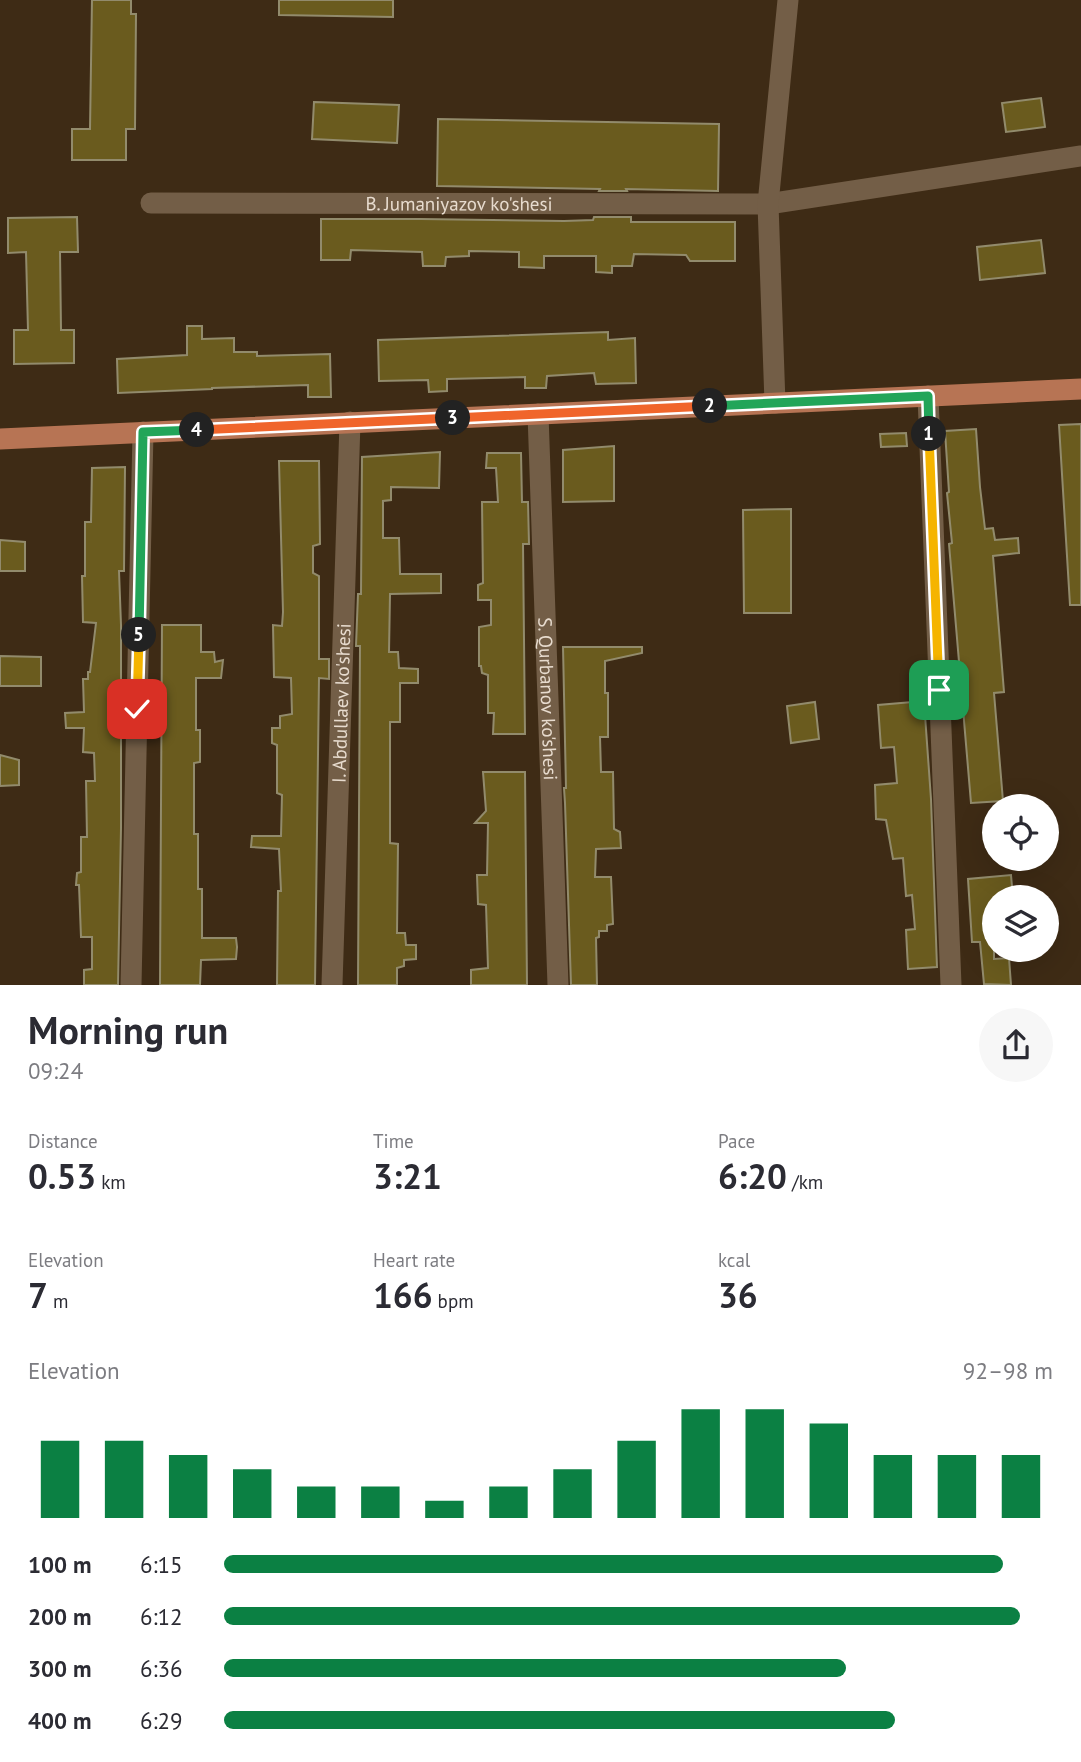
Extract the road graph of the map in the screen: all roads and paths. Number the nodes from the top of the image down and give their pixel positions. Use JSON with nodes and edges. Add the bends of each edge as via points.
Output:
{"nodes":[{"id":1,"x":788,"y":0,"type":"edge"},
{"id":2,"x":1081,"y":156,"type":"edge"},
{"id":3,"x":151,"y":203,"type":"dead end"},
{"id":4,"x":768,"y":204,"type":"junction"},
{"id":5,"x":1081,"y":388,"type":"edge"},
{"id":6,"x":928,"y":396,"type":"junction"},
{"id":7,"x":775,"y":403,"type":"junction"},
{"id":8,"x":538,"y":414,"type":"junction"},
{"id":9,"x":350,"y":422,"type":"junction"},
{"id":10,"x":143,"y":432,"type":"junction"},
{"id":11,"x":0,"y":439,"type":"edge"},
{"id":12,"x":131,"y":985,"type":"edge"},
{"id":13,"x":332,"y":985,"type":"edge"},
{"id":14,"x":558,"y":985,"type":"edge"},
{"id":15,"x":951,"y":985,"type":"edge"}],
"edges":[{"from":1,"to":4,"type":"street"},
{"from":2,"to":4,"type":"street","name":"B. Jumaniyazov ko'shesi"},
{"from":3,"to":4,"type":"street","name":"B. Jumaniyazov ko'shesi"},
{"from":4,"to":7,"type":"street"},
{"from":5,"to":6,"type":"main road"},
{"from":6,"to":7,"type":"main road"},
{"from":6,"to":15,"type":"street"},
{"from":7,"to":8,"type":"main road"},
{"from":8,"to":9,"type":"main road"},
{"from":8,"to":14,"type":"street","name":"S. Qurbanov ko'shesi"},
{"from":9,"to":10,"type":"main road"},
{"from":9,"to":13,"type":"street","name":"I. Abdullaev ko'shesi"},
{"from":10,"to":11,"type":"main road"},
{"from":10,"to":12,"type":"street"}]}
